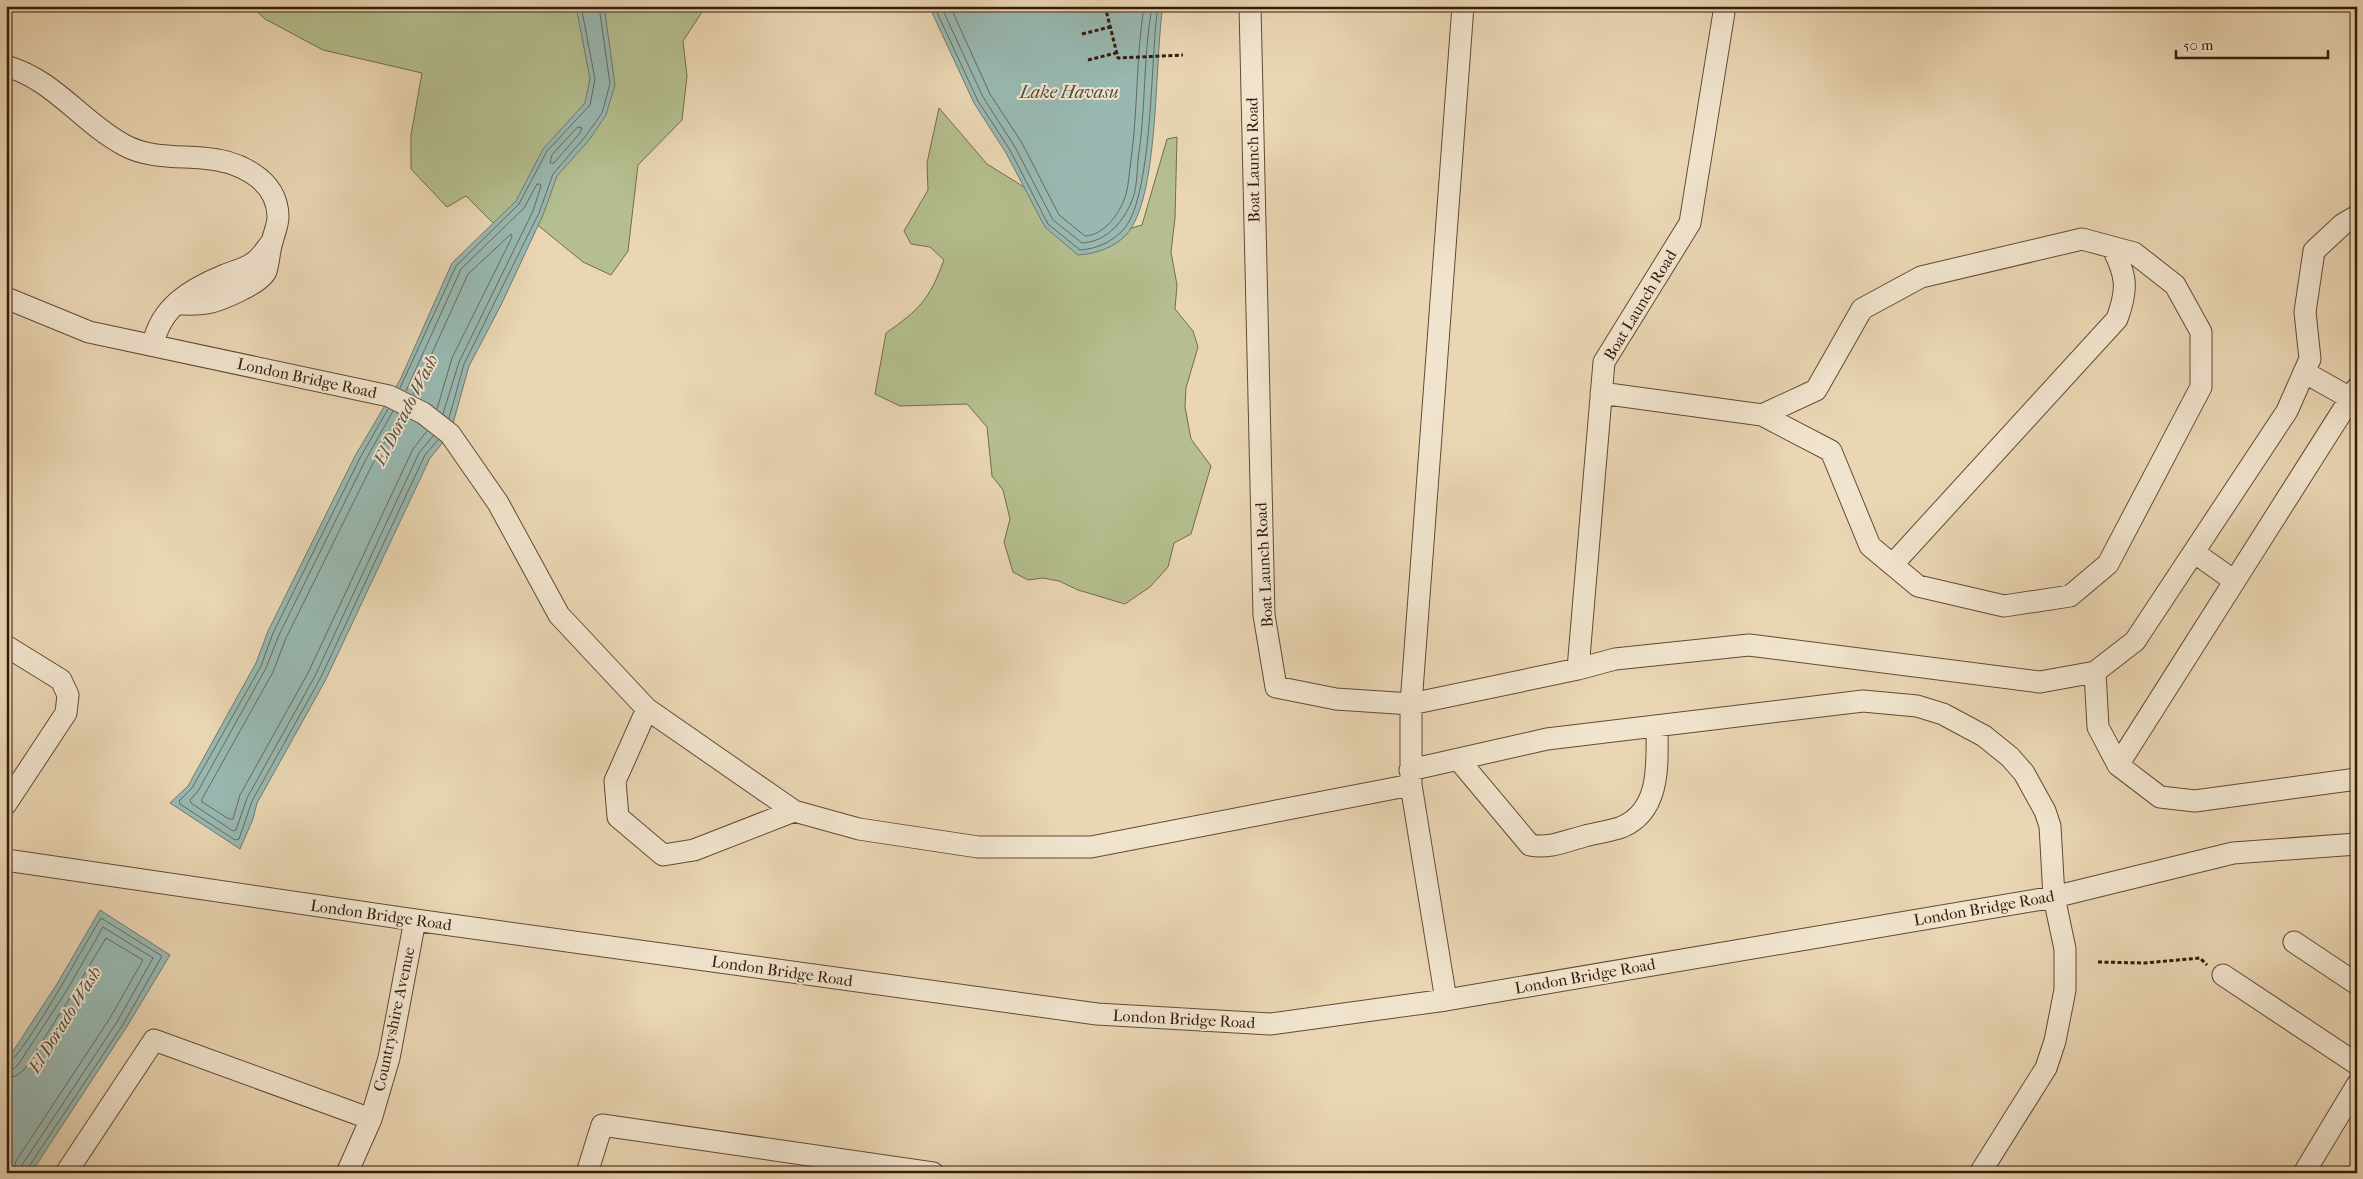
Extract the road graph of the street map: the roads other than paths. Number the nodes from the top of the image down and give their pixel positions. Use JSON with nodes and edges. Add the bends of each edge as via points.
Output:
{"nodes":[{"id":1,"x":1250,"y":6,"type":"edge"},
{"id":2,"x":1463,"y":6,"type":"edge"},
{"id":3,"x":1725,"y":6,"type":"edge"},
{"id":4,"x":6,"y":66,"type":"edge"},
{"id":5,"x":2357,"y":216,"type":"edge"},
{"id":6,"x":2112,"y":247,"type":"junction"},
{"id":7,"x":6,"y":298,"type":"edge"},
{"id":8,"x":153,"y":345,"type":"junction"},
{"id":9,"x":2304,"y":372,"type":"junction"},
{"id":10,"x":1602,"y":393,"type":"junction"},
{"id":11,"x":2354,"y":393,"type":"edge"},
{"id":12,"x":1762,"y":415,"type":"junction"},
{"id":13,"x":2195,"y":553,"type":"junction"},
{"id":14,"x":1892,"y":564,"type":"junction"},
{"id":15,"x":2233,"y":580,"type":"junction"},
{"id":16,"x":6,"y":646,"type":"edge"},
{"id":17,"x":1578,"y":669,"type":"junction"},
{"id":18,"x":2095,"y":672,"type":"junction"},
{"id":19,"x":1411,"y":704,"type":"junction"},
{"id":20,"x":647,"y":710,"type":"junction"},
{"id":21,"x":1657,"y":726,"type":"junction"},
{"id":22,"x":1458,"y":759,"type":"junction"},
{"id":23,"x":2118,"y":765,"type":"junction"},
{"id":24,"x":1410,"y":778,"type":"junction"},
{"id":25,"x":2357,"y":779,"type":"edge"},
{"id":26,"x":6,"y":804,"type":"edge"},
{"id":27,"x":794,"y":811,"type":"junction"},
{"id":28,"x":2357,"y":844,"type":"edge"},
{"id":29,"x":6,"y":860,"type":"edge"},
{"id":30,"x":2054,"y":896,"type":"junction"},
{"id":31,"x":415,"y":920,"type":"junction"},
{"id":32,"x":2294,"y":942,"type":"dead end"},
{"id":33,"x":2216,"y":971,"type":"road end"},
{"id":34,"x":2357,"y":984,"type":"edge"},
{"id":35,"x":1446,"y":1000,"type":"junction"},
{"id":36,"x":2357,"y":1064,"type":"edge"},
{"id":37,"x":2357,"y":1085,"type":"edge"},
{"id":38,"x":370,"y":1119,"type":"junction"},
{"id":39,"x":66,"y":1173,"type":"edge"},
{"id":40,"x":347,"y":1173,"type":"edge"},
{"id":41,"x":587,"y":1173,"type":"edge"},
{"id":42,"x":932,"y":1173,"type":"edge"},
{"id":43,"x":1980,"y":1173,"type":"edge"},
{"id":44,"x":2304,"y":1173,"type":"edge"}],
"edges":[{"from":1,"to":19,"type":"street","name":"Boat Launch Road","via":[[1264,615],[1276,687],[1336,699]]},
{"from":2,"to":19,"type":"street"},
{"from":3,"to":10,"type":"street","name":"Boat Launch Road","via":[[1690,223],[1604,362]]},
{"from":4,"to":8,"type":"street","via":[[35,76],[106,134],[126,146],[159,156],[220,160],[256,175],[266,184],[276,202],[277,229],[265,274],[258,281],[210,303],[177,304],[156,328]]},
{"from":5,"to":9,"type":"street","via":[[2343,224],[2314,251],[2305,312],[2310,359]]},
{"from":6,"to":12,"type":"street","via":[[2082,239],[1921,277],[1862,309],[1816,390]]},
{"from":6,"to":14,"type":"street","via":[[2123,268],[2125,298],[2117,319]]},
{"from":6,"to":14,"type":"street","via":[[2134,253],[2176,285],[2201,332],[2201,388],[2108,564],[2070,596],[2004,606],[1918,586]]},
{"from":7,"to":8,"type":"street","name":"London Bridge Road","via":[[89,332]]},
{"from":8,"to":20,"type":"street","name":"London Bridge Road","via":[[389,396],[422,413],[450,434],[498,503],[558,615]]},
{"from":9,"to":11,"type":"street"},
{"from":9,"to":13,"type":"street","via":[[2287,411]]},
{"from":10,"to":12,"type":"street"},
{"from":10,"to":17,"type":"street","name":"Boat Launch Road"},
{"from":11,"to":15,"type":"street"},
{"from":12,"to":14,"type":"street","via":[[1831,451],[1870,546]]},
{"from":13,"to":15,"type":"street"},
{"from":13,"to":18,"type":"street","via":[[2135,641]]},
{"from":15,"to":23,"type":"street"},
{"from":16,"to":26,"type":"street","via":[[61,680],[68,694],[66,713]]},
{"from":17,"to":18,"type":"street","via":[[1615,659],[1749,645],[2040,682]]},
{"from":17,"to":19,"type":"street"},
{"from":18,"to":23,"type":"street","via":[[2098,727]]},
{"from":19,"to":24,"type":"street"},
{"from":20,"to":27,"type":"street","name":"London Bridge Road"},
{"from":20,"to":27,"type":"street","via":[[615,781],[618,817],[663,855],[694,850]]},
{"from":21,"to":22,"type":"street","name":"London Bridge Road","via":[[1547,739]]},
{"from":21,"to":22,"type":"street","via":[[1657,776],[1643,812],[1623,826],[1543,848],[1530,844]]},
{"from":21,"to":30,"type":"street","name":"London Bridge Road","via":[[1863,701],[1917,706],[1943,714],[1984,736],[2024,773],[2050,826]]},
{"from":22,"to":24,"type":"street","name":"London Bridge Road"},
{"from":23,"to":25,"type":"street","via":[[2160,797],[2195,801]]},
{"from":24,"to":27,"type":"street","name":"London Bridge Road","via":[[1091,847],[978,848],[859,830]]},
{"from":24,"to":35,"type":"street"},
{"from":28,"to":30,"type":"street","name":"London Bridge Road","via":[[2233,853]]},
{"from":29,"to":31,"type":"street","name":"London Bridge Road"},
{"from":30,"to":35,"type":"street","name":"London Bridge Road"},
{"from":30,"to":43,"type":"street","name":"London Bridge Road","via":[[2065,948],[2065,990],[2056,1041],[2046,1068]]},
{"from":31,"to":35,"type":"street","name":"London Bridge Road","via":[[1097,1014],[1270,1024]]},
{"from":31,"to":38,"type":"street","name":"Countryshire Avenue","via":[[389,1058]]},
{"from":32,"to":34,"type":"street"},
{"from":33,"to":36,"type":"street"},
{"from":37,"to":44,"type":"street"},
{"from":38,"to":39,"type":"street","via":[[154,1040]]},
{"from":38,"to":40,"type":"street","name":"Countryshire Avenue"},
{"from":41,"to":42,"type":"street","via":[[602,1126]]}]}
